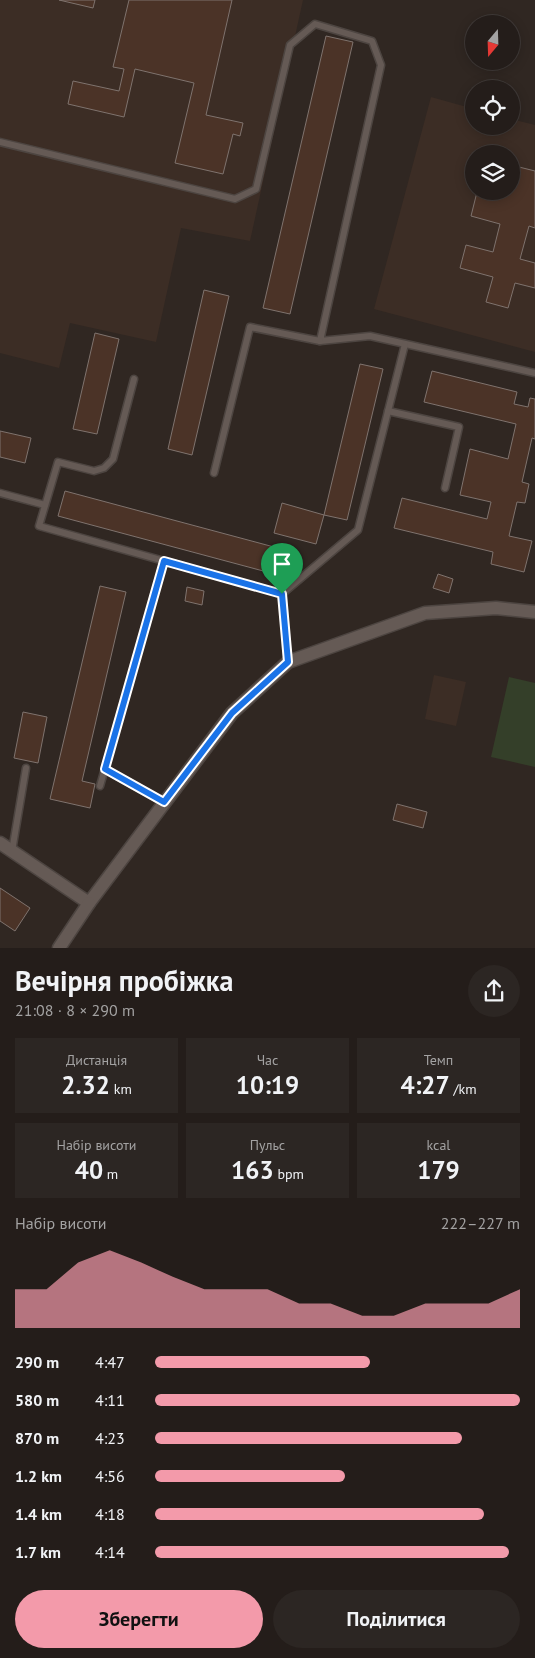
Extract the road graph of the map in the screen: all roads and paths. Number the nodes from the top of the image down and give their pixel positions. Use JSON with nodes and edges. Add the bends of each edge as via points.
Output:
{"nodes":[{"id":1,"x":0,"y":142,"type":"edge"},
{"id":2,"x":320,"y":341,"type":"junction"},
{"id":3,"x":405,"y":344,"type":"junction"},
{"id":4,"x":535,"y":373,"type":"edge"},
{"id":5,"x":134,"y":379,"type":"dead end"},
{"id":6,"x":388,"y":411,"type":"junction"},
{"id":7,"x":214,"y":473,"type":"dead end"},
{"id":8,"x":445,"y":488,"type":"dead end"},
{"id":9,"x":0,"y":493,"type":"edge"},
{"id":10,"x":45,"y":505,"type":"junction"},
{"id":11,"x":164,"y":561,"type":"junction"},
{"id":12,"x":282,"y":594,"type":"junction"},
{"id":13,"x":535,"y":612,"type":"edge"},
{"id":14,"x":288,"y":662,"type":"junction"},
{"id":15,"x":26,"y":768,"type":"dead end"},
{"id":16,"x":105,"y":769,"type":"junction"},
{"id":17,"x":100,"y":786,"type":"dead end"},
{"id":18,"x":164,"y":802,"type":"junction"},
{"id":19,"x":0,"y":842,"type":"edge"},
{"id":20,"x":12,"y":851,"type":"junction"},
{"id":21,"x":89,"y":903,"type":"junction"},
{"id":22,"x":59,"y":948,"type":"edge"}],
"edges":[{"from":1,"to":2,"type":"lane","via":[[235,198],[256,189],[290,45],[315,24],[372,41],[381,64]]},
{"from":2,"to":3,"type":"lane","via":[[370,336]]},
{"from":2,"to":7,"type":"lane","via":[[250,327]]},
{"from":3,"to":4,"type":"lane"},
{"from":3,"to":6,"type":"lane"},
{"from":5,"to":10,"type":"lane","via":[[113,459],[104,468],[94,471],[58,462]]},
{"from":6,"to":8,"type":"lane","via":[[459,428]]},
{"from":6,"to":12,"type":"lane","via":[[358,530]]},
{"from":9,"to":10,"type":"lane"},
{"from":10,"to":11,"type":"lane","via":[[39,526]]},
{"from":11,"to":12,"type":"lane"},
{"from":11,"to":16,"type":"lane"},
{"from":12,"to":14,"type":"lane"},
{"from":13,"to":14,"type":"street","via":[[496,608],[425,613]]},
{"from":14,"to":18,"type":"street","via":[[232,713]]},
{"from":15,"to":20,"type":"lane"},
{"from":16,"to":17,"type":"lane"},
{"from":16,"to":18,"type":"lane"},
{"from":18,"to":21,"type":"street"},
{"from":19,"to":20,"type":"street"},
{"from":20,"to":21,"type":"street"},
{"from":21,"to":22,"type":"street"}]}
